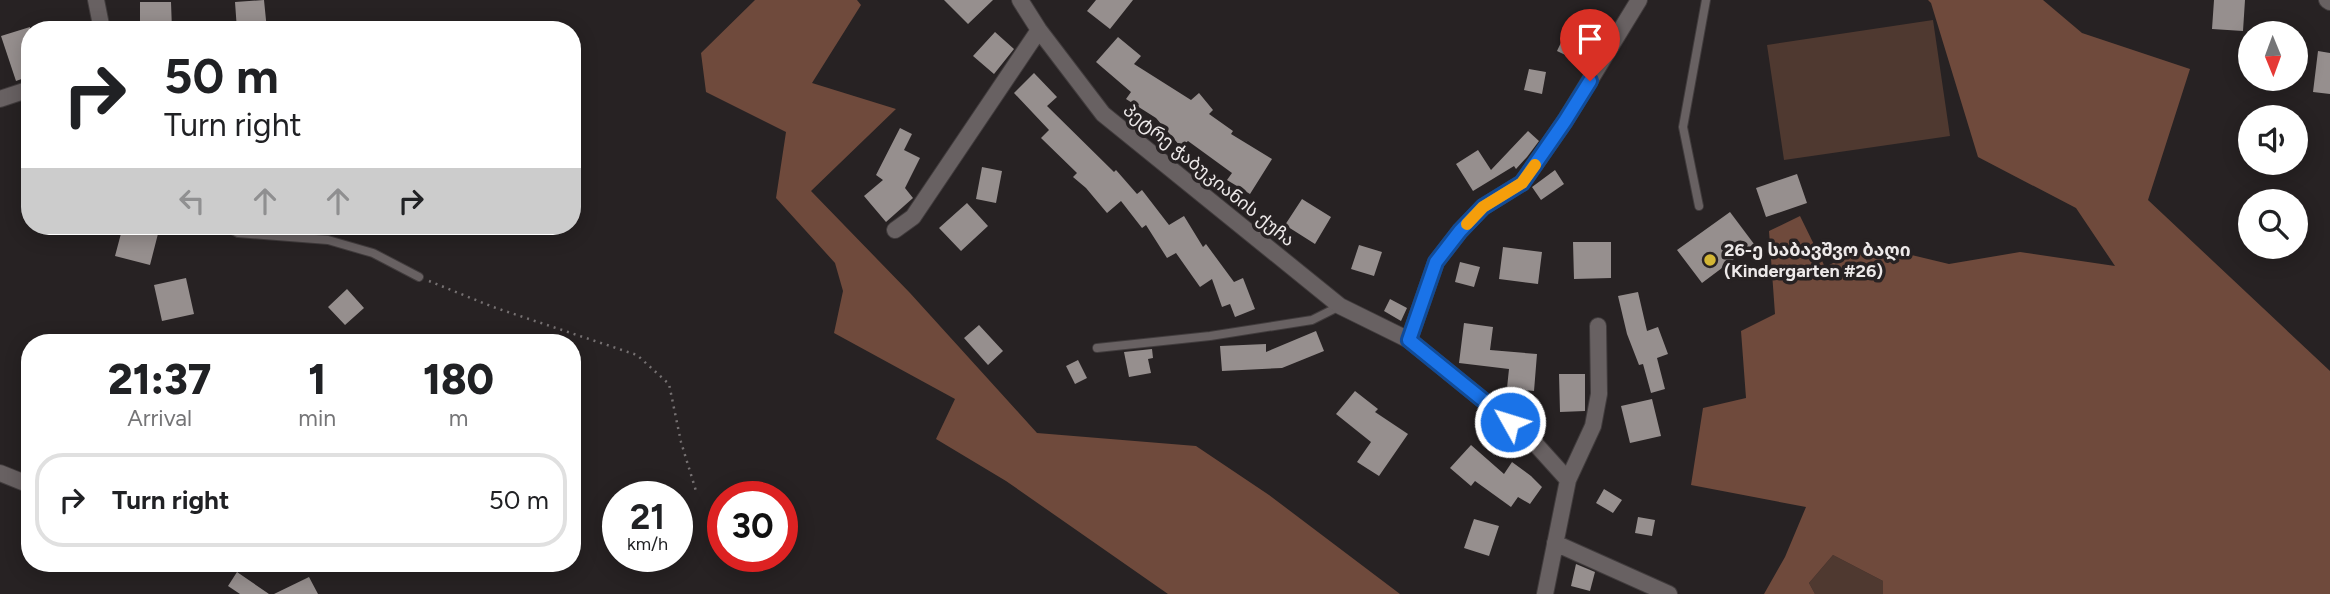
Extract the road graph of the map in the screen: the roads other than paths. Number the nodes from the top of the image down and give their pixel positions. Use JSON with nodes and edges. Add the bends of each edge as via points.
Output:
{"nodes":[{"id":1,"x":96,"y":0,"type":"edge"},
{"id":2,"x":1020,"y":0,"type":"edge"},
{"id":3,"x":1639,"y":0,"type":"edge"},
{"id":4,"x":1706,"y":0,"type":"edge"},
{"id":5,"x":100,"y":21,"type":"edge"},
{"id":6,"x":1039,"y":30,"type":"junction"},
{"id":7,"x":21,"y":95,"type":"edge"},
{"id":8,"x":0,"y":99,"type":"edge"},
{"id":9,"x":1699,"y":206,"type":"dead end"},
{"id":10,"x":895,"y":230,"type":"dead end"},
{"id":11,"x":264,"y":235,"type":"edge"},
{"id":12,"x":419,"y":277,"type":"road end"},
{"id":13,"x":1340,"y":306,"type":"junction"},
{"id":14,"x":1598,"y":326,"type":"dead end"},
{"id":15,"x":1409,"y":340,"type":"junction"},
{"id":16,"x":1097,"y":348,"type":"dead end"},
{"id":17,"x":0,"y":472,"type":"edge"},
{"id":18,"x":1568,"y":480,"type":"junction"},
{"id":19,"x":21,"y":481,"type":"edge"},
{"id":20,"x":1555,"y":543,"type":"junction"},
{"id":21,"x":1545,"y":594,"type":"edge"},
{"id":22,"x":1669,"y":594,"type":"edge"}],
"edges":[{"from":1,"to":5,"type":"street"},
{"from":2,"to":6,"type":"street","name":"პეტრე ჭაბუკიანის ქუჩა"},
{"from":3,"to":15,"type":"street","via":[[1522,183],[1483,207],[1436,262]]},
{"from":4,"to":9,"type":"lane","via":[[1683,127]]},
{"from":6,"to":10,"type":"street","via":[[913,217]]},
{"from":6,"to":13,"type":"street","name":"პეტრე ჭაბუკიანის ქუჩა","via":[[1103,114]]},
{"from":7,"to":8,"type":"street"},
{"from":11,"to":12,"type":"lane","via":[[328,240],[373,253]]},
{"from":13,"to":15,"type":"street","name":"პეტრე ჭაბუკიანის ქუჩა"},
{"from":13,"to":16,"type":"lane","via":[[1312,320]]},
{"from":14,"to":18,"type":"street","via":[[1599,394],[1593,426]]},
{"from":15,"to":18,"type":"street","name":"პეტრე ჭაბუკიანის ქუჩა","via":[[1531,439]]},
{"from":17,"to":19,"type":"street"},
{"from":18,"to":20,"type":"street"},
{"from":20,"to":21,"type":"street"},
{"from":20,"to":22,"type":"street"}]}
